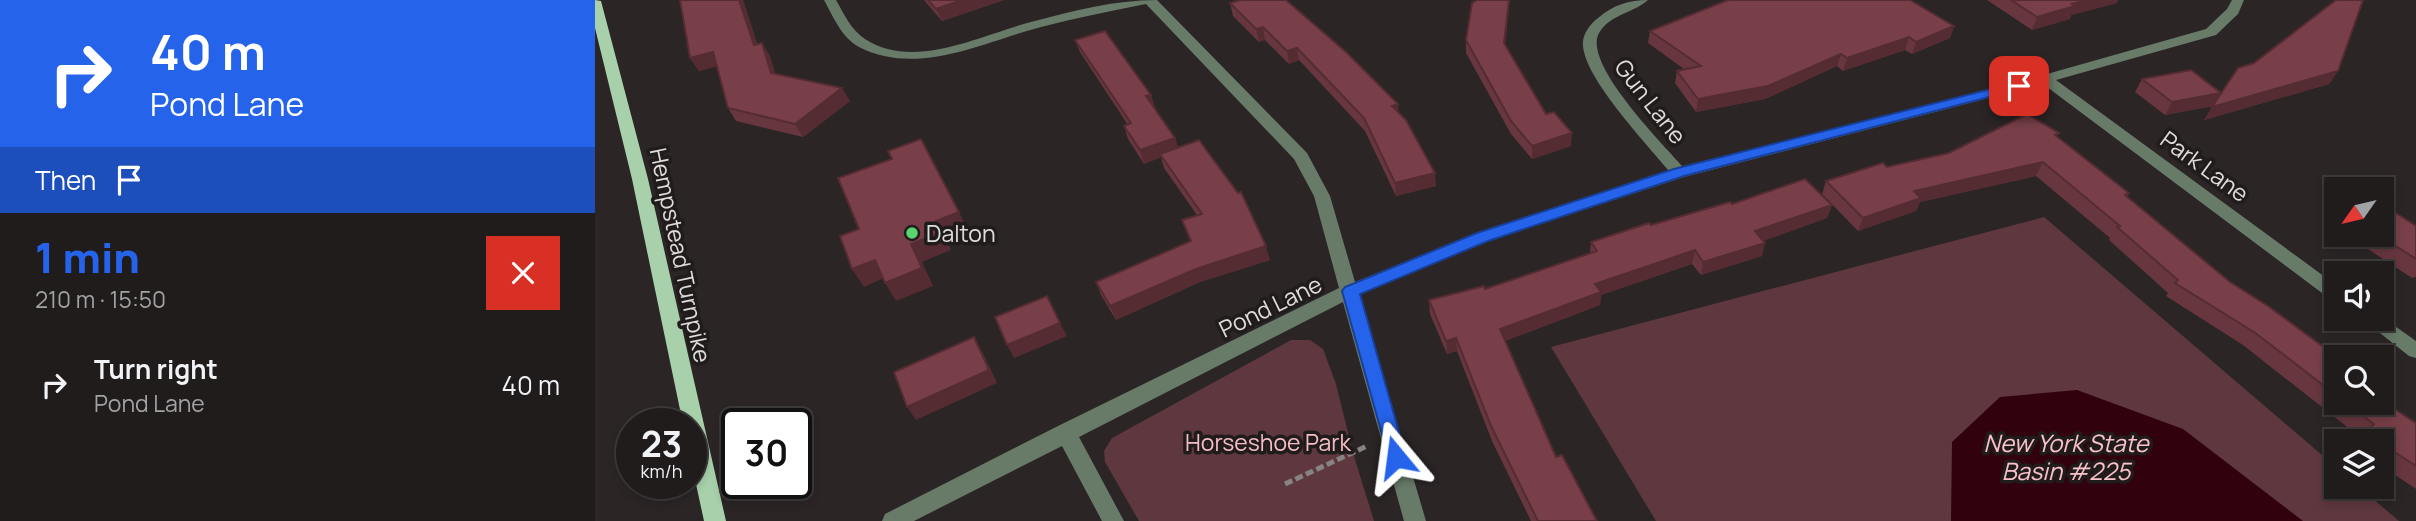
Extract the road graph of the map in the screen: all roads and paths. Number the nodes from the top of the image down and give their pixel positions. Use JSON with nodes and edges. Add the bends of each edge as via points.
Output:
{"nodes":[{"id":1,"x":830,"y":0,"type":"edge"},
{"id":2,"x":1145,"y":0,"type":"edge"},
{"id":3,"x":1150,"y":0,"type":"edge"},
{"id":4,"x":1642,"y":0,"type":"edge"},
{"id":5,"x":2238,"y":0,"type":"edge"},
{"id":6,"x":595,"y":1,"type":"edge"},
{"id":7,"x":2045,"y":79,"type":"junction"},
{"id":8,"x":1679,"y":173,"type":"junction"},
{"id":9,"x":2324,"y":285,"type":"edge"},
{"id":10,"x":1350,"y":291,"type":"junction"},
{"id":11,"x":2388,"y":331,"type":"edge"},
{"id":12,"x":2416,"y":351,"type":"edge"},
{"id":13,"x":1065,"y":432,"type":"junction"},
{"id":14,"x":1390,"y":435,"type":"junction"},
{"id":15,"x":1286,"y":484,"type":"dead end"},
{"id":16,"x":715,"y":521,"type":"edge"},
{"id":17,"x":893,"y":521,"type":"edge"},
{"id":18,"x":1113,"y":521,"type":"edge"},
{"id":19,"x":1415,"y":521,"type":"edge"}],
"edges":[{"from":1,"to":2,"type":"street","via":[[850,34],[895,54],[946,50]]},
{"from":3,"to":10,"type":"street","via":[[1301,157],[1322,197]]},
{"from":4,"to":8,"type":"street","name":"Gun Lane","via":[[1598,25],[1589,43],[1592,62]]},
{"from":5,"to":7,"type":"street","name":"Pond Lane","via":[[2211,32]]},
{"from":6,"to":16,"type":"main road","name":"Hempstead Turnpike","via":[[640,179]]},
{"from":7,"to":8,"type":"street","name":"Pond Lane"},
{"from":7,"to":9,"type":"street","name":"Park Lane"},
{"from":8,"to":10,"type":"street","name":"Pond Lane","via":[[1482,237]]},
{"from":10,"to":13,"type":"street","name":"Pond Lane"},
{"from":10,"to":14,"type":"street"},
{"from":11,"to":12,"type":"street"},
{"from":13,"to":17,"type":"street","name":"Pond Lane"},
{"from":13,"to":18,"type":"street"},
{"from":14,"to":15,"type":"path"},
{"from":14,"to":19,"type":"street"}]}
